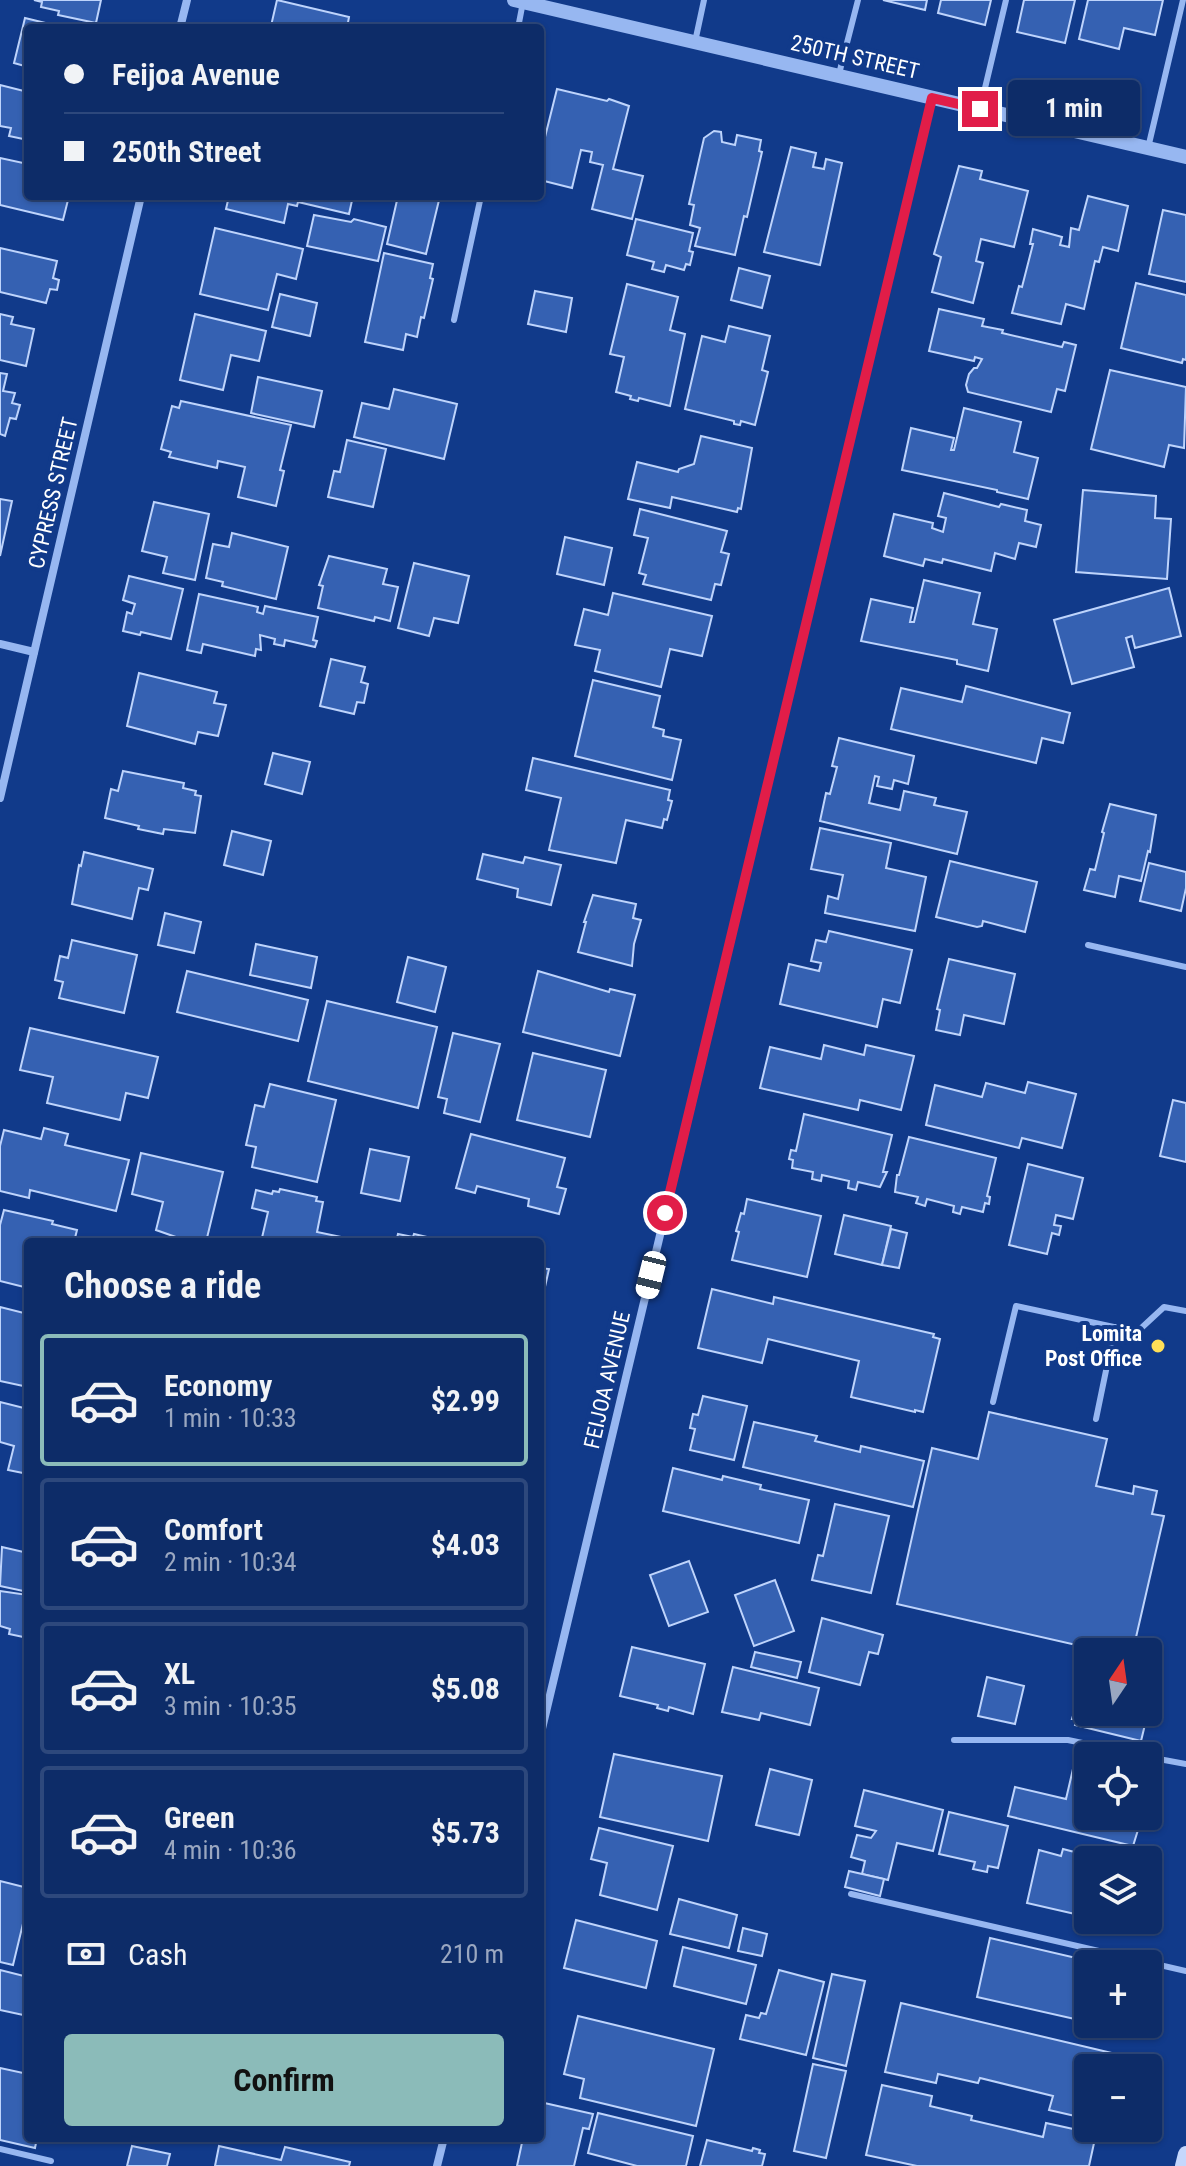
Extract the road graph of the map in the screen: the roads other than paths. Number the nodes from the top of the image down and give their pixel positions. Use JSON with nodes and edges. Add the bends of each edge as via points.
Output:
{"nodes":[{"id":1,"x":187,"y":0,"type":"edge"},
{"id":2,"x":704,"y":0,"type":"edge"},
{"id":3,"x":858,"y":0,"type":"edge"},
{"id":4,"x":1006,"y":0,"type":"edge"},
{"id":5,"x":1183,"y":0,"type":"edge"},
{"id":6,"x":519,"y":1,"type":"edge"},
{"id":7,"x":181,"y":24,"type":"edge"},
{"id":8,"x":518,"y":24,"type":"edge"},
{"id":9,"x":695,"y":42,"type":"junction"},
{"id":10,"x":839,"y":76,"type":"junction"},
{"id":11,"x":932,"y":98,"type":"junction"},
{"id":12,"x":980,"y":109,"type":"junction"},
{"id":13,"x":1148,"y":148,"type":"junction"},
{"id":14,"x":1186,"y":157,"type":"edge"},
{"id":15,"x":140,"y":200,"type":"edge"},
{"id":16,"x":480,"y":200,"type":"edge"},
{"id":17,"x":454,"y":320,"type":"dead end"},
{"id":18,"x":0,"y":644,"type":"edge"},
{"id":19,"x":34,"y":652,"type":"junction"},
{"id":20,"x":0,"y":798,"type":"edge"},
{"id":21,"x":1088,"y":945,"type":"dead end"},
{"id":22,"x":1186,"y":967,"type":"edge"},
{"id":23,"x":1186,"y":1311,"type":"edge"},
{"id":24,"x":1115,"y":1327,"type":"junction"},
{"id":25,"x":993,"y":1402,"type":"dead end"},
{"id":26,"x":1096,"y":1419,"type":"dead end"},
{"id":27,"x":544,"y":1720,"type":"edge"},
{"id":28,"x":954,"y":1740,"type":"dead end"},
{"id":29,"x":1078,"y":1742,"type":"edge"},
{"id":30,"x":1162,"y":1759,"type":"edge"},
{"id":31,"x":1186,"y":1764,"type":"edge"},
{"id":32,"x":851,"y":1894,"type":"dead end"},
{"id":33,"x":1186,"y":1971,"type":"edge"},
{"id":34,"x":443,"y":2142,"type":"edge"},
{"id":35,"x":0,"y":2149,"type":"edge"},
{"id":36,"x":1186,"y":2154,"type":"edge"},
{"id":37,"x":51,"y":2161,"type":"dead end"},
{"id":38,"x":437,"y":2166,"type":"edge"},
{"id":39,"x":1183,"y":2166,"type":"edge"}],
"edges":[{"from":1,"to":7,"type":"street"},
{"from":2,"to":9,"type":"lane"},
{"from":3,"to":10,"type":"lane"},
{"from":4,"to":12,"type":"lane"},
{"from":5,"to":13,"type":"lane"},
{"from":6,"to":8,"type":"lane"},
{"from":6,"to":9,"type":"street","name":"250TH STREET"},
{"from":9,"to":10,"type":"street","name":"250TH STREET"},
{"from":10,"to":11,"type":"street","name":"250TH STREET"},
{"from":11,"to":12,"type":"street","name":"250TH STREET"},
{"from":11,"to":27,"type":"street","name":"FEIJOA AVENUE"},
{"from":12,"to":13,"type":"street","name":"250TH STREET"},
{"from":13,"to":14,"type":"street","name":"250TH STREET"},
{"from":15,"to":19,"type":"street","name":"CYPRESS STREET"},
{"from":16,"to":17,"type":"lane"},
{"from":18,"to":19,"type":"street"},
{"from":19,"to":20,"type":"street","name":"CYPRESS STREET"},
{"from":21,"to":22,"type":"lane"},
{"from":23,"to":24,"type":"lane","via":[[1164,1307],[1137,1332]]},
{"from":24,"to":25,"type":"lane","via":[[1016,1306]]},
{"from":24,"to":26,"type":"lane"},
{"from":28,"to":29,"type":"lane"},
{"from":30,"to":31,"type":"lane"},
{"from":32,"to":33,"type":"lane"},
{"from":34,"to":38,"type":"street"},
{"from":35,"to":37,"type":"lane"},
{"from":36,"to":39,"type":"main road"}]}
